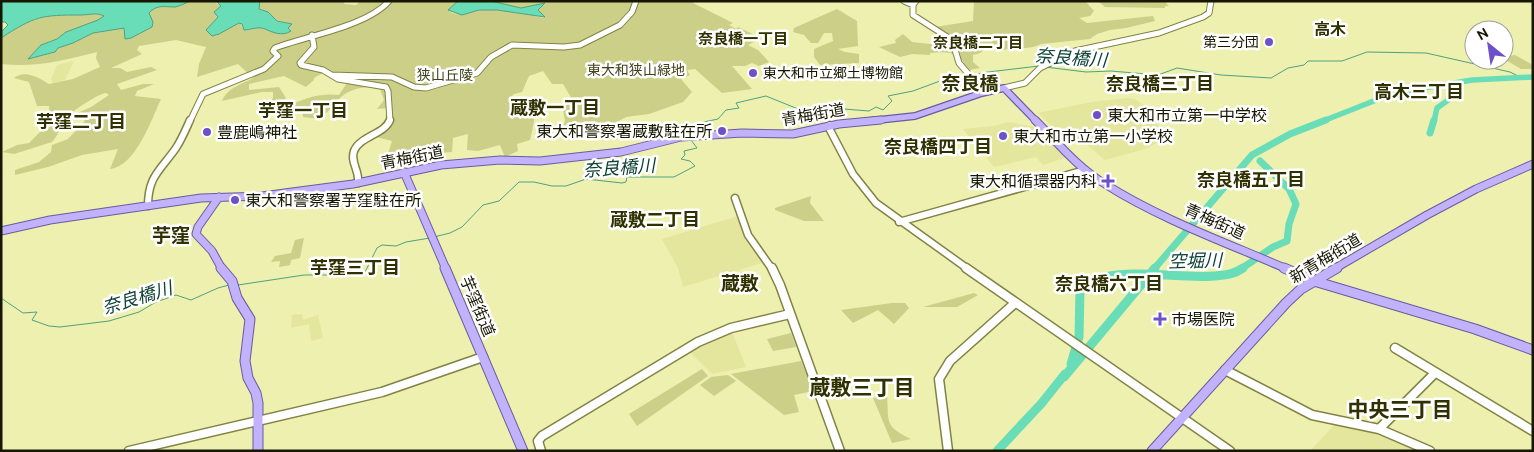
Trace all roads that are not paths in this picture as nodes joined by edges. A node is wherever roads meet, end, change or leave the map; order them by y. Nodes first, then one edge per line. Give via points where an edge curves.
1 (388, 1) edge
2 (636, 1) edge
3 (904, 1) edge
4 (1211, 1) edge
5 (914, 3) edge
6 (312, 35) junction
7 (332, 75) junction
8 (1004, 88) junction
9 (984, 92) junction
10 (830, 125) junction
11 (1533, 164) edge
12 (1085, 170) junction
13 (404, 172) junction
14 (358, 183) junction
15 (219, 197) junction
16 (735, 198) dead end
17 (148, 206) junction
18 (899, 222) junction
19 (1, 231) edge
20 (1314, 281) junction
21 (1015, 303) junction
22 (790, 314) junction
23 (1394, 348) dead end
24 (1533, 350) edge
25 (484, 358) junction
26 (1225, 370) junction
27 (1435, 373) junction
28 (1182, 417) junction
29 (258, 421) junction
30 (1379, 429) junction
31 (1533, 430) edge
32 (129, 451) edge
33 (258, 451) edge
34 (524, 451) edge
35 (541, 451) edge
36 (840, 451) edge
37 (948, 451) edge
38 (1152, 451) edge
39 (1230, 451) edge
40 (1430, 451) edge

1 - 6 street via 385,8 362,19
2 - 7 street via 632,12 620,25 580,45 512,45 491,57 476,73 426,88 414,87 392,77
3 - 5 street
4 - 8 street via 1208,14 1150,36 1081,49 1043,67 1026,83
5 - 9 street via 915,18 952,40 956,46 956,57
6 - 7 street via 314,47 300,64
6 - 17 street via 275,48 273,51 278,56 270,66 201,96 177,146 152,179
7 - 14 street via 383,85 388,92 390,122 368,136 353,154 359,171
8 - 9 main road, 青梅街道
8 - 12 main road, 青梅街道
9 - 10 main road, 青梅街道 via 915,116
10 - 13 main road, 青梅街道 via 784,135 739,133 673,138 621,152 540,161 446,164
10 - 18 street via 854,178 869,197
11 - 20 main road, 新青梅街道 via 1434,211
12 - 18 street
12 - 20 main road, 青梅街道 via 1113,190 1182,224
13 - 14 main road, 青梅街道
13 - 25 main road, 芋窪街道
14 - 15 main road, 青梅街道 via 262,196
15 - 17 main road, 青梅街道
15 - 29 main road via 196,234 212,251 234,285 237,298 250,320 245,361 257,398
16 - 22 street via 745,229 769,263
17 - 19 main road, 青梅街道 via 50,220
18 - 21 street
20 - 24 main road, 青梅街道
20 - 26 main road, 新青梅街道 via 1290,298
21 - 28 street
21 - 37 street via 942,371 940,384
22 - 35 street via 731,328 698,342 542,436 538,441
22 - 36 street
23 - 27 street
25 - 29 street via 382,392
25 - 34 main road, 芋窪街道
26 - 28 main road, 新青梅街道
26 - 30 street via 1312,415
27 - 30 street
27 - 31 street
28 - 38 main road, 新青梅街道
28 - 39 street
29 - 32 street
29 - 33 main road
30 - 40 street

